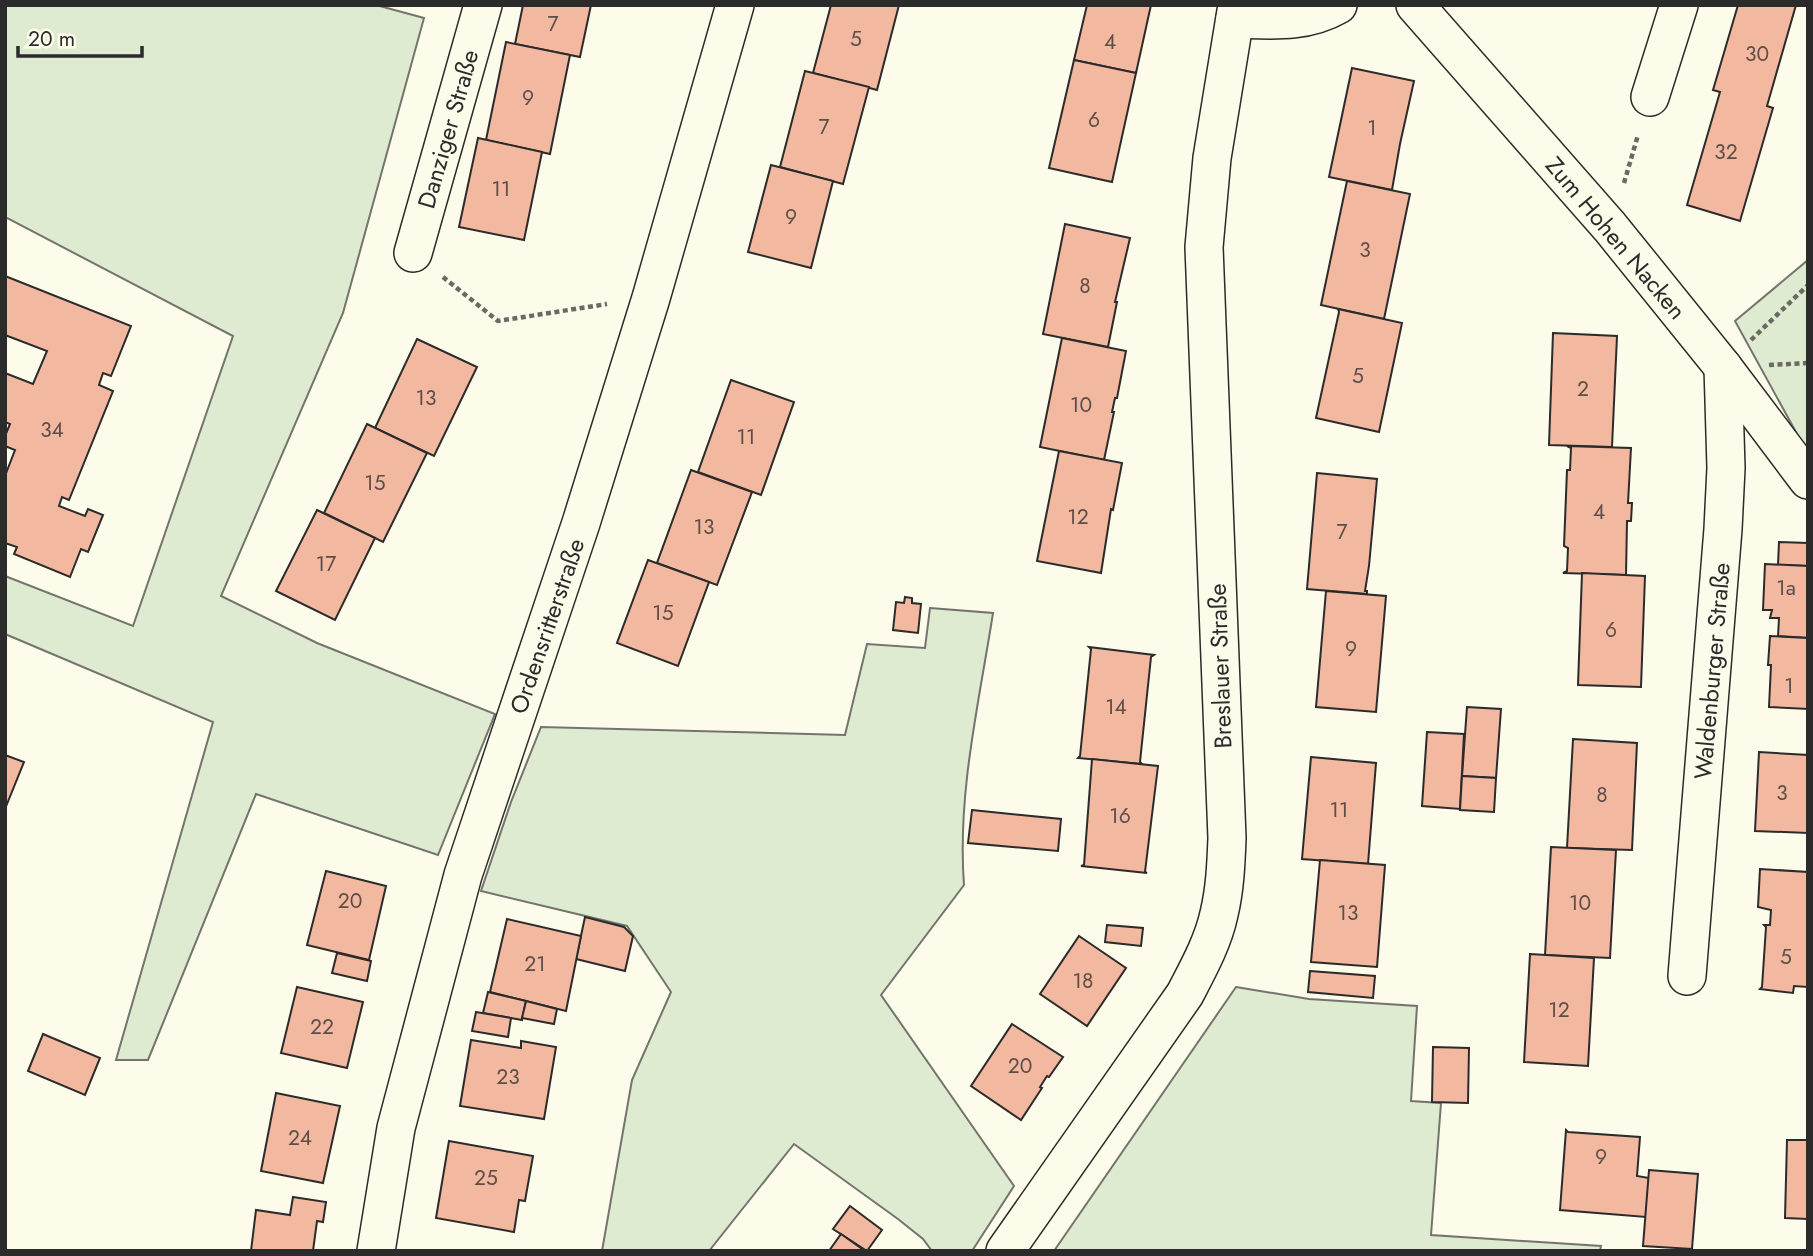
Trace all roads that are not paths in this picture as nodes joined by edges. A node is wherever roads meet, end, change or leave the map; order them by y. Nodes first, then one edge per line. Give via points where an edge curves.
1 (483, 5) edge
2 (735, 5) edge
3 (1338, 5) edge
4 (1415, 5) edge
5 (1679, 5) edge
6 (1236, 12) edge
7 (1650, 97) road end
8 (413, 253) road end
9 (1723, 367) junction
10 (1808, 480) edge
11 (1687, 975) dead end
12 (376, 1251) edge
13 (1005, 1251) edge

1 - 8 street, Danziger Straße
2 - 12 street, Ordensritterstraße via 581,523 463,875 396,1128
3 - 6 street, Breslauer Straße via 1301,19
4 - 9 street, Zum Hohen Nacken via 1610,228
5 - 7 street
6 - 13 street, Breslauer Straße via 1212,158 1204,247 1227,838 1219,916 1185,994
9 - 10 street, Zum Hohen Nacken
9 - 11 street, Waldenburger Straße via 1723,529

